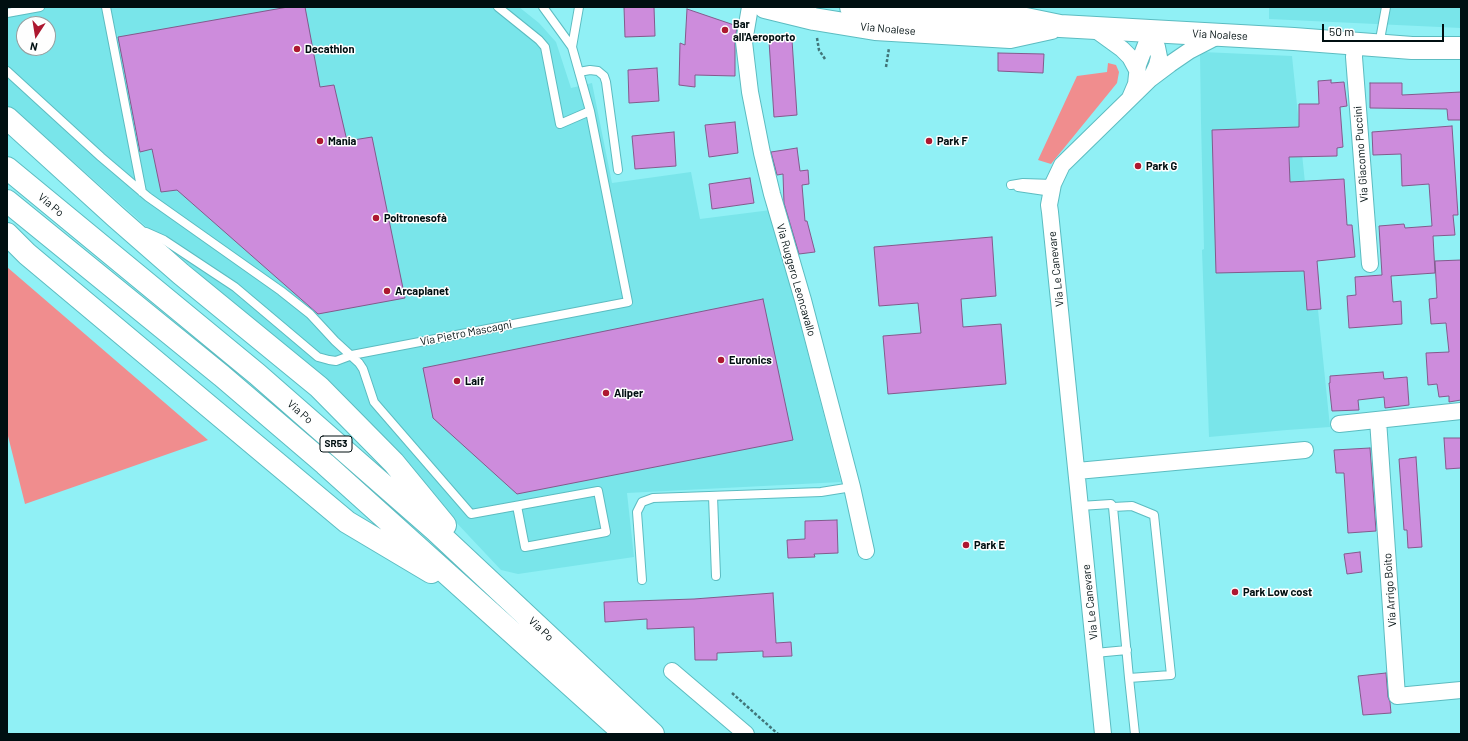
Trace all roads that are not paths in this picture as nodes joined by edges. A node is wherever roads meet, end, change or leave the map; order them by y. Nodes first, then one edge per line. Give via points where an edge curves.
1 (40, 7) edge
2 (106, 7) edge
3 (498, 7) edge
4 (543, 7) edge
5 (579, 7) edge
6 (750, 7) edge
7 (766, 7) edge
8 (851, 7) edge
9 (1386, 7) edge
10 (7, 13) edge
11 (1060, 26) junction
12 (1093, 28) junction
13 (1151, 31) junction
14 (1220, 35) junction
15 (1355, 44) junction
16 (1379, 46) junction
17 (572, 47) junction
18 (1461, 48) edge
19 (1137, 70) junction
20 (7, 71) edge
21 (579, 72) junction
22 (1150, 80) junction
23 (1130, 98) junction
24 (590, 112) junction
25 (7, 118) edge
26 (7, 168) edge
27 (618, 170) dead end
28 (142, 192) junction
29 (7, 201) edge
30 (116, 216) junction
31 (7, 234) edge
32 (1370, 264) dead end
33 (352, 355) junction
34 (1461, 411) edge
35 (1378, 420) junction
36 (1339, 424) dead end
37 (1305, 450) dead end
38 (1077, 471) junction
39 (852, 488) junction
40 (713, 496) junction
41 (517, 506) junction
42 (1080, 506) junction
43 (1113, 507) junction
44 (866, 551) dead end
45 (716, 576) dead end
46 (642, 580) dead end
47 (491, 582) junction
48 (477, 600) junction
49 (1127, 650) junction
50 (1095, 653) junction
51 (672, 671) dead end
52 (1129, 678) junction
53 (1461, 690) edge
54 (625, 734) edge
55 (653, 734) edge
56 (746, 734) edge
57 (1103, 734) edge
58 (1135, 734) edge

1 - 10 lane
2 - 28 lane
3 - 24 lane via 545,47 560,124
4 - 17 lane, Via Pietro Mascagni
5 - 17 lane, Via Pietro Mascagni
6 - 39 street, Via Ruggero Leoncavallo via 744,42 750,92 762,153
7 - 11 main road, Via Noalese via 855,27 929,32 1010,37
8 - 11 main road, Via Noalese via 899,12 1009,13
9 - 16 lane
11 - 12 main road, Via Noalese
12 - 13 main road, Via Noalese
12 - 19 street via 1122,49
13 - 14 main road, Via Noalese
13 - 19 street, Via Le Canevare
13 - 22 street, Via Le Canevare via 1159,57
14 - 15 main road, Via Noalese
14 - 22 street, Via Le Canevare via 1189,51
15 - 16 main road, Via Noalese
15 - 32 street, Via Giacomo Puccini
16 - 18 main road, Via Noalese
17 - 21 lane, Via Pietro Mascagni
19 - 23 street, Via Le Canevare via 1136,84
20 - 28 lane
21 - 24 lane, Via Pietro Mascagni
21 - 27 lane via 598,71 604,76
22 - 23 street, Via Le Canevare
23 - 38 street, Via Le Canevare via 1062,165 1052,188 1050,212
24 - 33 lane, Via Pietro Mascagni via 628,302
25 - 30 main road
26 - 47 main road, Via Po / SR53 via 257,374
28 - 33 lane via 281,291 310,314 334,341
29 - 48 main road, Via Po / SR53 via 222,376
30 - 33 lane, Via Pietro Mascagni via 164,240 235,287 318,357 336,361
30 - 47 main road via 181,274 319,387 394,463
31 - 48 main road via 27,254 347,522
33 - 41 lane via 363,369 374,402 471,514
34 - 35 street
35 - 36 street
35 - 53 street, Via Arrigo Boito via 1397,696
37 - 38 street
38 - 42 street, Via Le Canevare
39 - 40 lane via 821,492
39 - 44 street, Via Ruggero Leoncavallo
40 - 45 lane
40 - 46 lane via 653,498 642,502 638,512
41 - 41 lane via 598,491 606,532 525,547
42 - 43 lane via 1111,504
42 - 50 street, Via Le Canevare
43 - 49 lane
43 - 52 lane via 1132,506 1154,515 1171,675
47 - 55 main road, Via Po / SR53
48 - 54 main road, Via Po / SR53
49 - 50 lane
49 - 52 lane
50 - 57 street, Via Le Canevare
51 - 56 street
52 - 58 lane

